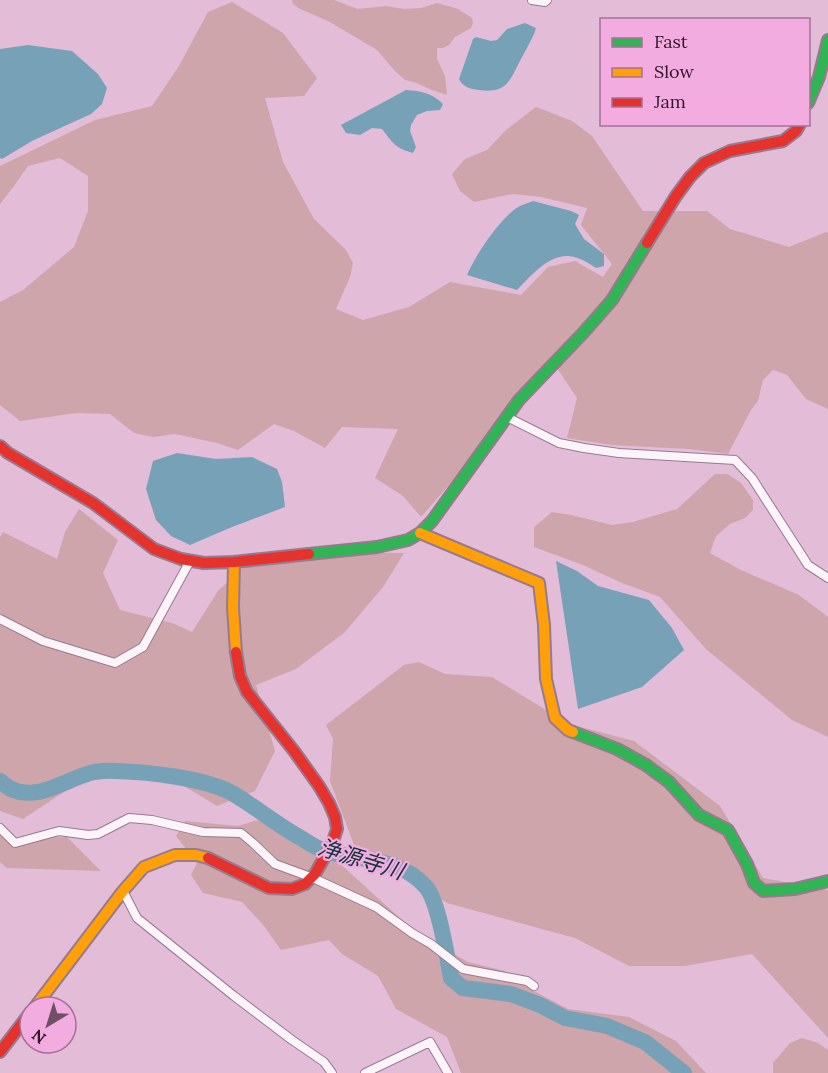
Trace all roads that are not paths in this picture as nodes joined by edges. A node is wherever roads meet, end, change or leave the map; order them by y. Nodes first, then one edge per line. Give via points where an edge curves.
1 (532, 0) edge
2 (547, 0) edge
3 (828, 40) edge
4 (810, 99) edge
5 (799, 126) edge
6 (507, 417) junction
7 (0, 446) edge
8 (420, 533) junction
9 (190, 561) junction
10 (234, 562) junction
11 (828, 578) edge
12 (0, 619) edge
13 (0, 828) edge
14 (315, 875) junction
15 (828, 881) edge
16 (123, 891) junction
17 (534, 986) dead end
18 (44, 995) edge
19 (18, 1029) edge
20 (0, 1052) edge
21 (332, 1073) edge
22 (365, 1073) edge
23 (448, 1073) edge

1 - 2 street
3 - 4 street
5 - 6 street via 783,141 730,151 704,163 676,196 612,300
6 - 8 street
6 - 11 street via 559,443 584,448 735,460 752,478 808,565
7 - 9 street via 93,503 154,549
8 - 10 street via 377,547
8 - 15 street via 539,583 550,702 555,717 568,730 646,765 669,782 699,815 728,830 754,883 763,891
9 - 10 street
9 - 12 street via 143,647 115,663 43,641
10 - 14 street via 232,625 245,690 326,796 336,820 337,830
13 - 14 street via 15,843 58,831 99,834 129,818 203,832 241,833 275,864
14 - 16 street via 306,884 278,890 208,858 175,855 144,867
14 - 17 street via 376,907 463,969 527,981
16 - 18 street
16 - 21 street via 137,918 324,1062
19 - 20 street
22 - 23 street via 430,1042

